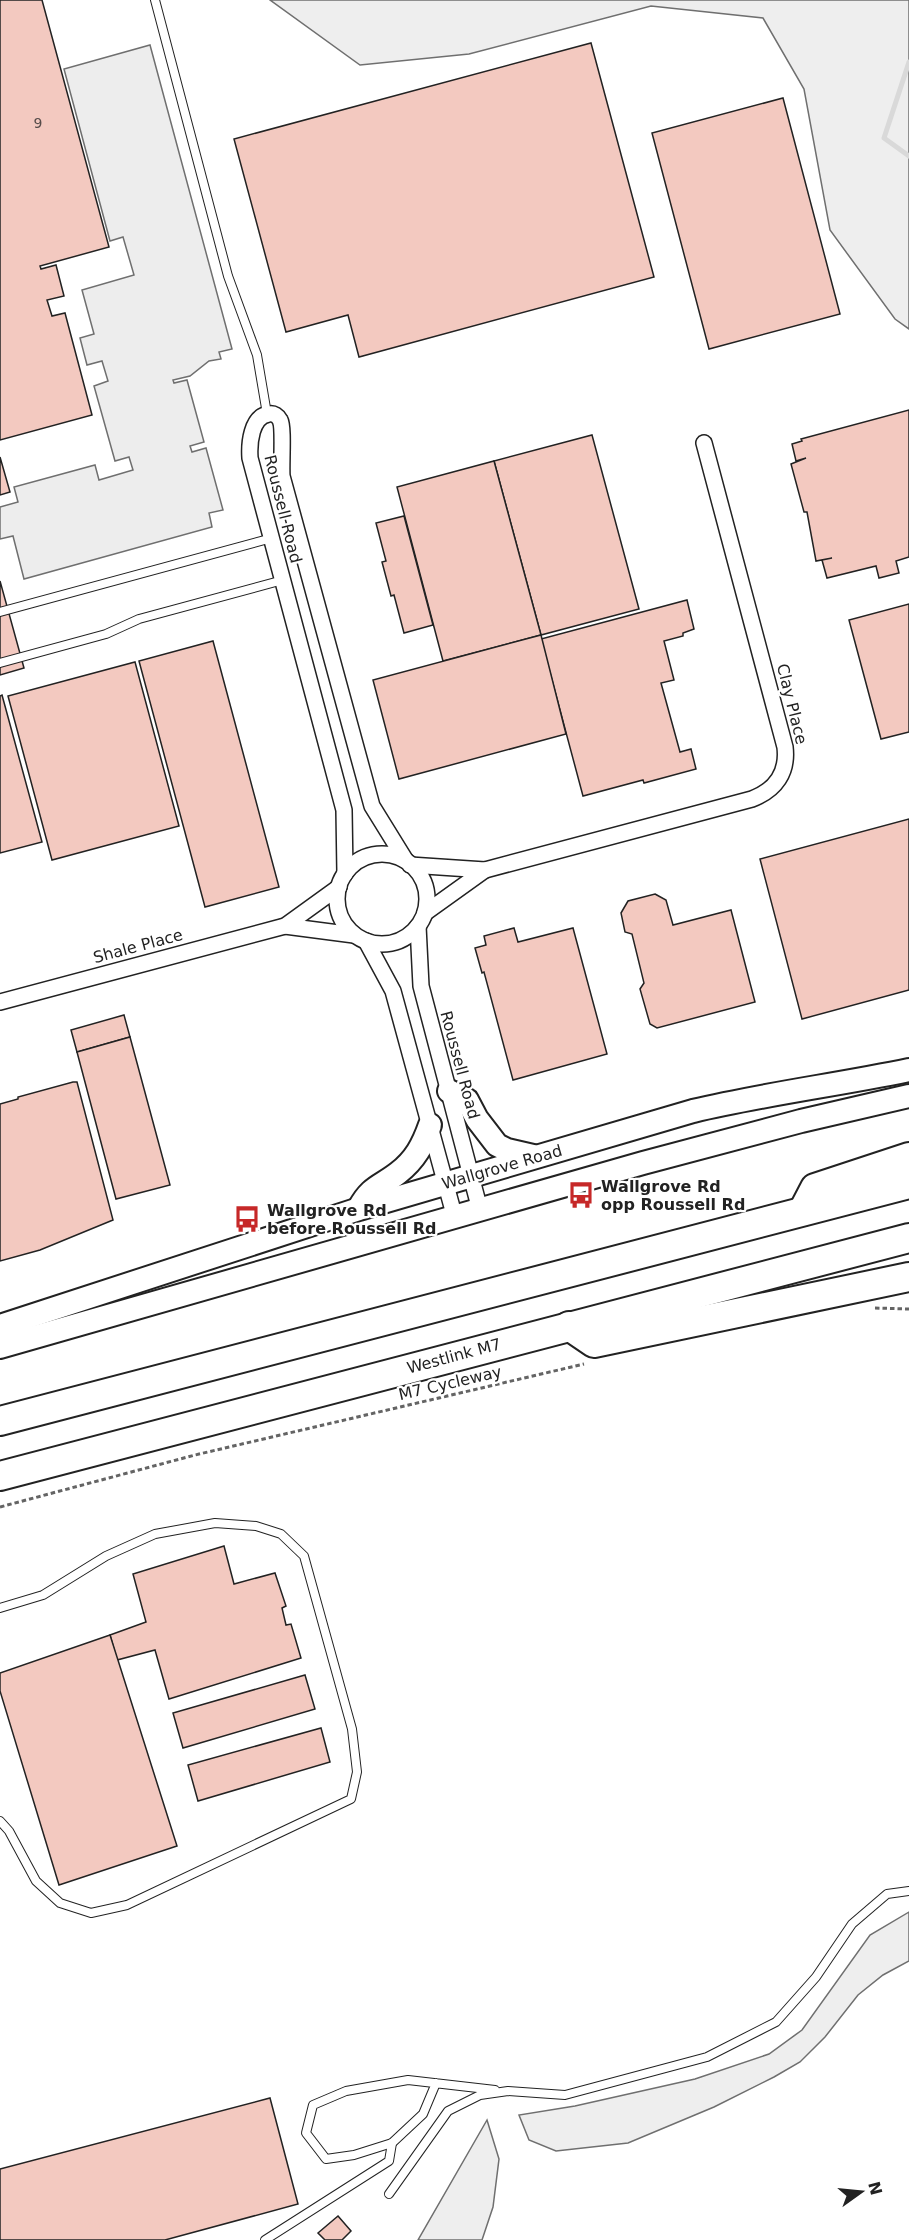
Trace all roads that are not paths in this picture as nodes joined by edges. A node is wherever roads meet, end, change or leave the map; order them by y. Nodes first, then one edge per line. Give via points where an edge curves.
1 (155, 0) edge
2 (267, 414) junction
3 (704, 443) dead end
4 (272, 538) junction
5 (283, 580) junction
6 (0, 612) edge
7 (0, 663) edge
8 (408, 863) junction
9 (485, 870) junction
10 (342, 880) junction
11 (421, 919) junction
12 (285, 926) junction
13 (360, 938) junction
14 (0, 1002) edge
15 (909, 1070) edge
16 (449, 1091) junction
17 (909, 1096) edge
18 (430, 1125) junction
19 (537, 1156) junction
20 (909, 1157) edge
21 (471, 1176) junction
22 (445, 1183) junction
23 (909, 1184) edge
24 (359, 1209) junction
25 (480, 1210) junction
26 (803, 1211) junction
27 (455, 1218) junction
28 (909, 1238) edge
29 (909, 1277) edge
30 (0, 1326) edge
31 (568, 1326) junction
32 (0, 1347) edge
33 (0, 1421) edge
34 (0, 1476) edge
35 (0, 1608) edge
36 (0, 1821) edge
37 (909, 1891) edge
38 (436, 2083) junction
39 (508, 2091) junction
40 (392, 2143) junction
41 (389, 2194) dead end
42 (265, 2240) edge

1 - 2 lane via 228,276 257,354
2 - 4 street, Roussell Road via 254,428 249,445
2 - 8 street, Roussell Road via 274,414 283,428 282,476 372,806
3 - 9 street, Clay Place via 785,747 785,765 779,779 752,799
4 - 5 street, Roussell Road
4 - 6 lane
5 - 7 lane via 139,619 106,634
5 - 10 street, Roussell Road via 344,810
8 - 9 street, Clay Place
8 - 10 street via 395,856 372,855 362,859
8 - 11 street via 425,886 427,900
9 - 11 street, Clay Place
10 - 12 street, Shale Place
10 - 13 street via 337,900 339,913 345,925
11 - 13 street via 400,941 377,944
11 - 16 street, Roussell Road via 421,986
12 - 13 street, Shale Place
12 - 14 street, Shale Place
13 - 18 street via 393,991
15 - 19 main road, Wallgrove Road via 721,1104
16 - 19 main road via 467,1100 497,1145
16 - 21 street, Roussell Road
17 - 25 main road via 686,1151
18 - 22 street
18 - 24 main road via 415,1156 400,1172 367,1192
19 - 21 main road, Wallgrove Road
20 - 26 highway via 815,1188
21 - 22 main road, Wallgrove Road
21 - 25 street, Roussell Road
22 - 24 main road, Wallgrove Road
22 - 27 street
23 - 26 highway
24 - 30 main road, Wallgrove Road
25 - 27 main road
26 - 33 highway
27 - 32 main road
28 - 31 highway, Westlink M7
29 - 31 highway via 594,1343
31 - 34 highway, Westlink M7
35 - 36 lane via 43,1594 106,1556 155,1534 215,1523 256,1526 281,1534 304,1556 352,1730 357,1772 351,1799 127,1905 91,1913 60,1903 36,1881
37 - 39 lane via 887,1893 852,1924 816,1977 776,2022 707,2056 565,2095
38 - 39 lane
38 - 40 lane via 423,2114
38 - 40 lane via 408,2079 345,2091 313,2105 306,2133 326,2159
39 - 41 lane via 480,2095 448,2111
40 - 42 lane via 389,2162

